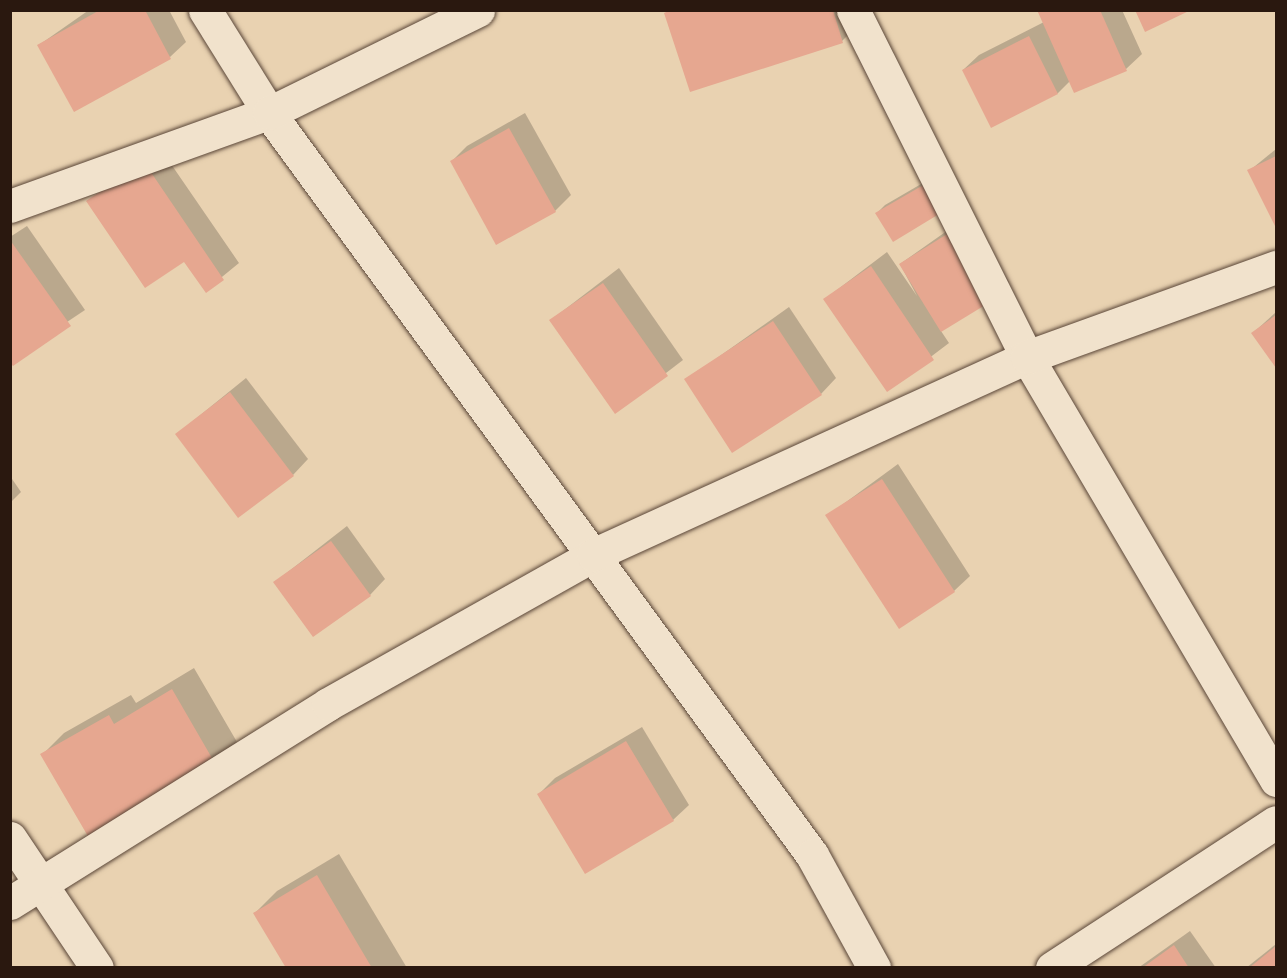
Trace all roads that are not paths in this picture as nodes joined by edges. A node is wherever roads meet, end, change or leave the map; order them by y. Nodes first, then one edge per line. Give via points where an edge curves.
1 (205, 10) edge
2 (478, 10) edge
3 (853, 10) edge
4 (269, 114) junction
5 (10, 206) edge
6 (1276, 267) edge
7 (1027, 357) junction
8 (593, 555) junction
9 (1276, 780) edge
10 (1276, 822) edge
11 (10, 838) edge
12 (43, 881) junction
13 (10, 903) edge
14 (97, 968) edge
15 (874, 968) edge
16 (1052, 968) edge

1 - 4 street
2 - 4 street
3 - 7 street
4 - 5 street
4 - 8 street
6 - 7 street
7 - 8 street
7 - 9 street
8 - 12 street via 328,704
8 - 15 street via 812,855
10 - 16 street
11 - 12 street
12 - 13 street
12 - 14 street

